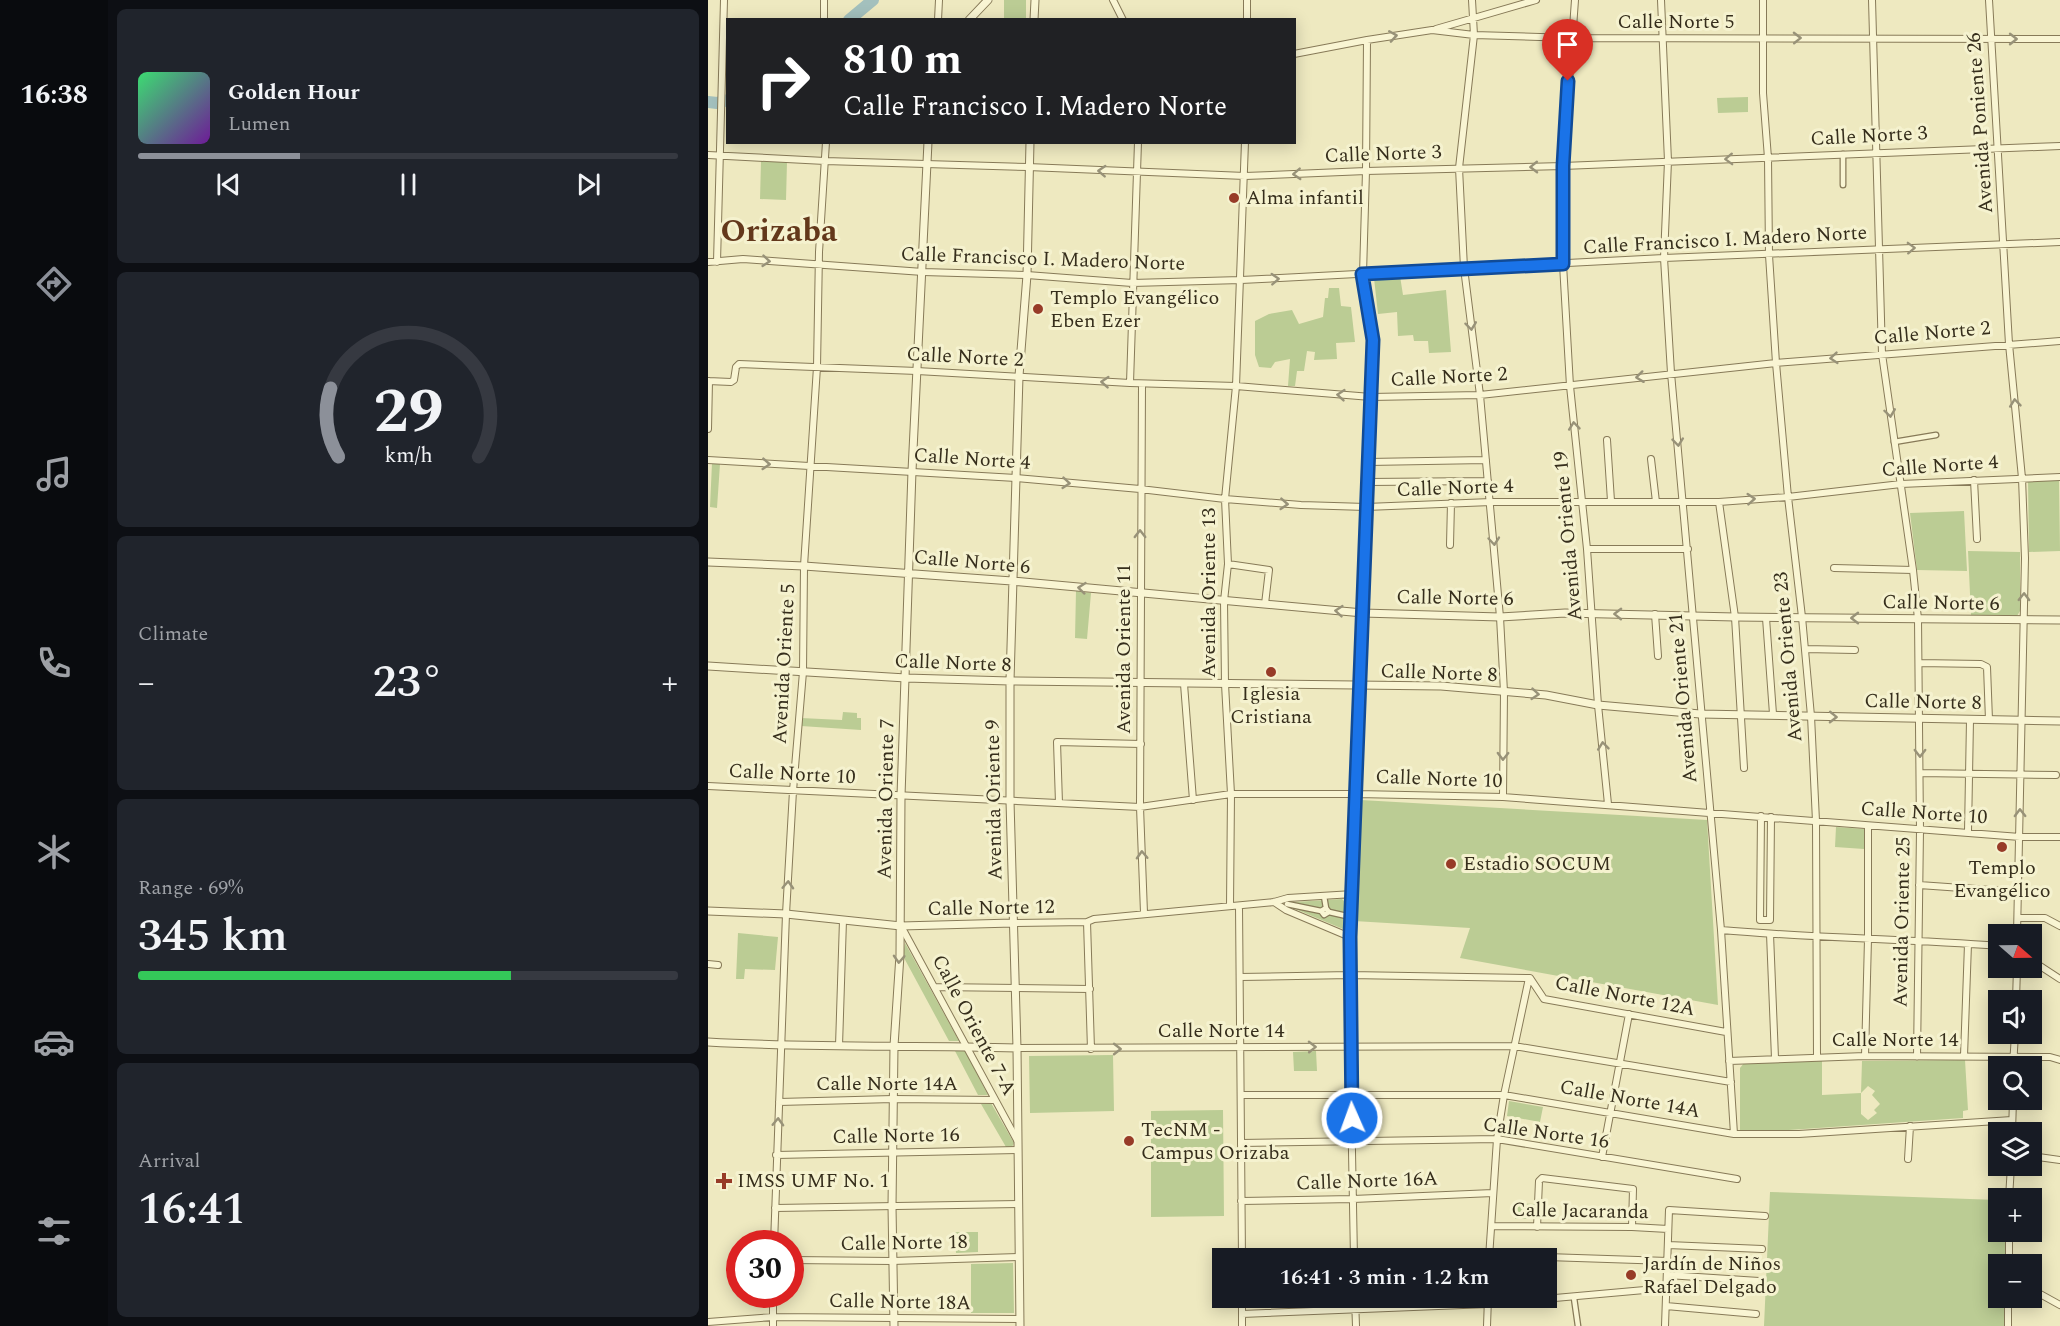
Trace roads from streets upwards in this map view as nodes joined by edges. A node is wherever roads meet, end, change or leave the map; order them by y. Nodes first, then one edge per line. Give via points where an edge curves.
1 (724, 0) edge
2 (824, 0) edge
3 (939, 0) edge
4 (988, 0) edge
5 (1035, 0) edge
6 (1113, 0) edge
7 (1247, 0) edge
8 (1472, 0) edge
9 (1536, 0) edge
10 (1575, 0) edge
11 (1661, 0) edge
12 (1763, 0) edge
13 (1872, 0) edge
14 (1989, 0) edge
15 (824, 16) edge
16 (1474, 17) junction
17 (938, 18) edge
18 (971, 18) edge
19 (1034, 18) edge
20 (1122, 18) edge
21 (1247, 18) edge
22 (1432, 30) junction
23 (1474, 35) junction
24 (1872, 37) junction
25 (1571, 38) junction
26 (1662, 38) junction
27 (1764, 39) junction
28 (1990, 39) junction
29 (2060, 39) edge
30 (1366, 40) junction
31 (1296, 54) edge
32 (826, 144) edge
33 (928, 144) edge
34 (1030, 144) edge
35 (1138, 144) edge
36 (1245, 144) edge
37 (2060, 146) edge
38 (1998, 147) junction
39 (1876, 153) junction
40 (1843, 154) junction
41 (708, 155) edge
42 (721, 156) junction
43 (1768, 158) junction
44 (825, 161) junction
45 (1668, 161) junction
46 (926, 164) junction
47 (1563, 166) junction
48 (1028, 167) junction
49 (1459, 168) junction
50 (1366, 171) junction
51 (1137, 172) junction
52 (1245, 176) junction
53 (1843, 185) dead end
54 (2060, 242) edge
55 (2004, 244) junction
56 (1880, 250) junction
57 (1769, 255) junction
58 (1664, 258) junction
59 (708, 261) edge
60 (717, 262) junction
61 (1563, 264) junction
62 (819, 265) junction
63 (1464, 268) junction
64 (923, 272) junction
65 (1362, 274) junction
66 (1028, 275) junction
67 (1241, 280) junction
68 (1132, 283) junction
69 (2060, 341) edge
70 (2009, 344) junction
71 (1882, 354) junction
72 (1776, 363) junction
73 (817, 367) junction
74 (917, 371) junction
75 (1671, 373) junction
76 (1019, 376) junction
77 (709, 381) edge
78 (1130, 383) junction
79 (1142, 384) junction
80 (1236, 386) junction
81 (1570, 386) junction
82 (1480, 394) junction
83 (1371, 398) junction
84 (708, 429) edge
85 (1936, 435) dead end
86 (1607, 440) dead end
87 (1894, 442) junction
88 (1651, 459) dead end
89 (708, 460) edge
90 (1486, 460) junction
91 (1368, 462) junction
92 (811, 467) junction
93 (912, 471) junction
94 (2060, 477) edge
95 (1016, 478) junction
96 (2022, 478) junction
97 (1974, 480) junction
98 (1488, 481) junction
99 (1367, 482) junction
100 (1901, 484) junction
101 (1140, 489) junction
102 (1788, 497) junction
103 (1225, 499) junction
104 (1611, 501) junction
105 (1491, 502) junction
106 (1582, 502) junction
107 (1656, 502) junction
108 (1684, 502) junction
109 (1719, 502) junction
110 (1451, 503) junction
111 (1366, 507) junction
112 (1977, 539) dead end
113 (1450, 545) dead end
114 (1587, 549) junction
115 (1688, 549) junction
116 (708, 562) edge
117 (1228, 564) junction
118 (804, 566) junction
119 (1834, 568) dead end
120 (1913, 570) junction
121 (910, 573) junction
122 (1012, 581) junction
123 (1140, 594) junction
124 (1224, 601) junction
125 (1265, 604) junction
126 (1364, 613) junction
127 (1592, 614) junction
128 (1655, 614) junction
129 (1693, 615) junction
130 (1500, 617) junction
131 (1735, 617) junction
132 (1802, 617) junction
133 (1767, 618) junction
134 (1918, 619) junction
135 (2060, 620) edge
136 (2024, 621) junction
137 (1805, 649) junction
138 (1855, 650) dead end
139 (1658, 656) dead end
140 (1919, 663) junction
141 (708, 666) edge
142 (802, 672) junction
143 (906, 678) junction
144 (1010, 681) junction
145 (1140, 684) junction
146 (1185, 684) junction
147 (1225, 684) junction
148 (1360, 687) junction
149 (1504, 692) junction
150 (1598, 705) junction
151 (1701, 714) junction
152 (1741, 714) junction
153 (1773, 714) junction
154 (1811, 716) junction
155 (1920, 718) junction
156 (1970, 720) junction
157 (1989, 720) junction
158 (2021, 721) junction
159 (2060, 721) edge
160 (1141, 744) junction
161 (1744, 768) dead end
162 (1920, 773) junction
163 (1970, 773) junction
164 (2019, 775) junction
165 (2056, 775) dead end
166 (708, 786) edge
167 (793, 791) junction
168 (1231, 794) junction
169 (1357, 794) junction
170 (901, 796) junction
171 (1503, 797) junction
172 (1193, 800) junction
173 (1010, 801) junction
174 (1059, 803) junction
175 (1608, 804) junction
176 (1140, 807) junction
177 (1709, 812) junction
178 (1761, 816) junction
179 (1771, 817) junction
180 (1816, 821) junction
181 (1868, 826) junction
182 (1920, 830) junction
183 (1968, 832) junction
184 (2020, 837) junction
185 (2060, 837) edge
186 (1760, 875) junction
187 (1771, 875) junction
188 (1919, 885) junction
189 (2019, 892) junction
190 (1353, 894) junction
191 (1324, 896) junction
192 (1274, 902) junction
193 (1287, 904) junction
194 (1230, 906) junction
195 (1239, 906) junction
196 (708, 910) edge
197 (1325, 911) junction
198 (1144, 913) junction
199 (786, 914) junction
200 (1351, 917) junction
201 (2018, 918) junction
202 (843, 920) junction
203 (1087, 922) junction
204 (1012, 923) junction
205 (2018, 924) edge
206 (1320, 925) junction
207 (901, 926) junction
208 (2060, 926) edge
209 (1721, 930) junction
210 (1770, 934) junction
211 (1350, 937) junction
212 (1818, 937) junction
213 (1868, 939) junction
214 (1917, 940) junction
215 (1968, 944) junction
216 (1988, 945) edge
217 (708, 964) edge
218 (718, 965) dead end
219 (2042, 968) edge
220 (1350, 975) junction
221 (1240, 976) junction
222 (1530, 978) junction
223 (2060, 980) edge
224 (1014, 986) junction
225 (935, 987) junction
226 (1090, 989) junction
227 (1629, 1014) junction
228 (1726, 1032) junction
229 (708, 1042) edge
230 (839, 1046) junction
231 (894, 1046) junction
232 (966, 1046) junction
233 (1350, 1046) junction
234 (1514, 1046) junction
235 (781, 1047) junction
236 (1017, 1048) junction
237 (1091, 1048) junction
238 (1241, 1049) junction
239 (1864, 1056) junction
240 (1964, 1056) junction
241 (1988, 1056) edge
242 (1817, 1057) junction
243 (1917, 1057) junction
244 (2042, 1057) edge
245 (1775, 1058) junction
246 (2060, 1060) edge
247 (1729, 1061) junction
248 (1618, 1063) junction
249 (1731, 1082) junction
250 (1351, 1094) junction
251 (1241, 1095) junction
252 (1504, 1095) junction
253 (893, 1099) junction
254 (995, 1100) junction
255 (779, 1102) junction
256 (2012, 1110) edge
257 (1610, 1112) junction
258 (2012, 1120) joint
259 (1910, 1126) junction
260 (1734, 1134) junction
261 (1497, 1139) junction
262 (1017, 1140) junction
263 (1352, 1142) junction
264 (1241, 1143) junction
265 (1017, 1150) junction
266 (893, 1152) junction
267 (776, 1155) junction
268 (1602, 1157) junction
269 (2042, 1157) edge
270 (1908, 1159) dead end
271 (2060, 1160) edge
272 (1737, 1179) dead end
273 (1493, 1193) junction
274 (1353, 1199) junction
275 (1241, 1201) junction
276 (1018, 1204) junction
277 (892, 1206) junction
278 (775, 1208) junction
279 (1765, 1216) dead end
280 (1491, 1226) junction
281 (1536, 1227) junction
282 (1632, 1227) junction
283 (1668, 1229) junction
284 (774, 1230) edge
285 (1668, 1245) junction
286 (1242, 1248) edge
287 (1354, 1248) edge
288 (1490, 1248) edge
289 (1762, 1249) dead end
290 (1019, 1257) junction
291 (1557, 1258) edge
292 (804, 1260) edge
293 (1668, 1260) junction
294 (892, 1261) junction
295 (1667, 1275) junction
296 (1760, 1281) dead end
297 (1667, 1288) junction
298 (2042, 1293) edge
299 (1574, 1298) junction
300 (1557, 1299) edge
301 (2060, 1305) edge
302 (1666, 1306) junction
303 (773, 1308) edge
304 (1242, 1308) edge
305 (1372, 1308) edge
306 (1488, 1308) edge
307 (2008, 1308) edge
308 (1355, 1309) junction
309 (1242, 1314) junction
310 (1756, 1314) dead end
311 (773, 1317) junction
312 (708, 1322) edge
313 (894, 1323) edge
314 (1020, 1323) edge
315 (773, 1326) edge
316 (1242, 1326) edge
317 (1356, 1326) edge
318 (1487, 1326) edge
319 (1578, 1326) edge
320 (1665, 1326) edge
321 (2008, 1326) edge

1 - 42 street
2 - 15 street
3 - 17 street
4 - 18 street
5 - 19 street
6 - 20 street
7 - 21 street
8 - 16 street
9 - 16 street
10 - 25 street, Avenida Oriente 19
11 - 26 street, Avenida Oriente 21
12 - 27 street, Avenida Oriente 23
13 - 24 street, Avenida Oriente 25
14 - 28 street, Avenida Poniente 26
16 - 22 street
16 - 23 street
22 - 23 street, Calle Norte 5
30 -> 22 street, Calle Norte 5
23 - 25 street, Calle Norte 5
23 - 49 street
27 -> 24 street, Calle Norte 5
24 - 28 street, Calle Norte 5
24 - 39 street, Avenida Oriente 25
25 - 26 street, Calle Norte 5
25 - 47 street, Avenida Oriente 19
26 - 27 street, Calle Norte 5
26 - 45 street, Avenida Oriente 21
27 - 43 street, Avenida Oriente 23
28 -> 29 street, Calle Norte 5
28 - 38 street, Avenida Poniente 26
30 - 31 street, Calle Norte 5
30 - 50 street
32 - 44 street, Avenida Oriente 5
33 - 46 street, Avenida Oriente 7
34 - 48 street, Avenida Oriente 9
35 - 51 street
36 - 52 street, Avenida Oriente 13
37 - 38 street, Calle Norte 3
38 - 39 street, Calle Norte 3
38 - 55 street, Avenida Poniente 26
39 - 40 street, Calle Norte 3
39 - 56 street, Avenida Oriente 25
40 - 43 street, Calle Norte 3
40 - 53 street
41 - 42 street, Calle Norte 3
42 - 44 street, Calle Norte 3
42 - 60 street
43 -> 45 street, Calle Norte 3
43 - 57 street, Avenida Oriente 23
44 - 46 street, Calle Norte 3
44 - 62 street, Avenida Oriente 5
45 - 47 street, Calle Norte 3
45 - 58 street, Avenida Oriente 21
46 - 48 street, Calle Norte 3
46 - 64 street, Avenida Oriente 7
47 -> 49 street, Calle Norte 3
47 - 61 street, Avenida Oriente 19
51 -> 48 street, Calle Norte 3
48 - 66 street, Avenida Oriente 9
49 - 50 street, Calle Norte 3
49 - 63 street
50 -> 52 street, Calle Norte 3
50 - 65 street
51 - 52 street, Calle Norte 3
51 - 68 street
52 - 67 street, Avenida Oriente 13
54 - 55 street, Calle Francisco I. Madero Norte
56 -> 55 street, Calle Francisco I. Madero Norte
55 - 70 street, Avenida Poniente 26
56 - 57 street, Calle Francisco I. Madero Norte
56 - 71 street, Avenida Oriente 25
57 - 58 street, Calle Francisco I. Madero Norte
57 - 72 street, Avenida Oriente 23
58 - 61 street, Calle Francisco I. Madero Norte
58 - 75 street, Avenida Oriente 21
59 - 60 street, Calle Francisco I. Madero Norte
60 -> 62 street, Calle Francisco I. Madero Norte via 743,259
61 - 63 street, Calle Francisco I. Madero Norte
61 - 81 street, Avenida Oriente 19
62 - 64 street, Calle Francisco I. Madero Norte
62 - 73 street, Avenida Oriente 5
63 - 65 street, Calle Francisco I. Madero Norte
63 -> 82 street
64 - 66 street, Calle Francisco I. Madero Norte
64 - 74 street, Avenida Oriente 7
67 -> 65 street, Calle Francisco I. Madero Norte
65 - 83 street via 1373,340
66 - 68 street, Calle Francisco I. Madero Norte
66 - 76 street, Avenida Oriente 9
67 - 68 street, Calle Francisco I. Madero Norte
67 - 80 street, Avenida Oriente 13
68 - 78 street
69 - 70 street, Calle Norte 2
70 - 71 street, Calle Norte 2
96 -> 70 street, Avenida Poniente 26
71 -> 72 street, Calle Norte 2
71 -> 87 street, Avenida Oriente 25
72 - 75 street, Calle Norte 2
72 - 102 street, Avenida Oriente 23
73 - 74 street, Calle Norte 2
73 - 77 street, Calle Norte 2 via 739,364 731,382
73 - 92 street, Avenida Oriente 5
74 - 76 street, Calle Norte 2
74 - 93 street, Avenida Oriente 7
75 -> 81 street, Calle Norte 2
75 -> 108 street, Avenida Oriente 21
78 -> 76 street, Calle Norte 2
76 - 95 street, Avenida Oriente 9
77 - 84 street
78 - 79 street, Calle Norte 2
79 - 80 street, Calle Norte 2
79 - 101 street, Avenida Oriente 11
83 -> 80 street, Calle Norte 2
80 - 103 street, Avenida Oriente 13
81 - 82 street, Calle Norte 2
106 -> 81 street, Avenida Oriente 19
82 - 83 street, Calle Norte 2
82 - 90 street
83 - 91 street
85 - 87 street
86 - 104 street
87 - 100 street, Avenida Oriente 25
88 - 107 street
89 -> 92 street, Calle Norte 4
90 - 91 street
90 - 98 street
91 - 99 street
92 - 93 street, Calle Norte 4
92 - 118 street, Avenida Oriente 5
93 - 95 street, Calle Norte 4
93 - 121 street, Avenida Oriente 7
94 - 96 street, Calle Norte 4
95 -> 101 street, Calle Norte 4
95 - 122 street, Avenida Oriente 9
96 - 97 street, Calle Norte 4
136 -> 96 street, Avenida Poniente 26
97 - 100 street, Calle Norte 4
97 - 112 street
98 - 99 street
98 - 105 street
99 - 111 street
100 - 102 street, Calle Norte 4
100 - 120 street, Avenida Oriente 25
101 - 103 street, Calle Norte 4
123 -> 101 street, Avenida Oriente 11
109 -> 102 street, Calle Norte 4
102 - 132 street, Avenida Oriente 23
103 -> 111 street, Calle Norte 4
103 - 117 street, Avenida Oriente 13
104 - 106 street, Calle Norte 4
104 - 107 street, Calle Norte 4
105 - 106 street, Calle Norte 4
105 - 110 street, Calle Norte 4
105 -> 130 street
106 - 114 street, Avenida Oriente 19
107 - 108 street, Calle Norte 4
108 - 109 street, Calle Norte 4
108 - 115 street, Avenida Oriente 21
109 - 131 street
110 - 111 street, Calle Norte 4
110 - 113 street
111 - 126 street
114 - 115 street
114 - 127 street, Avenida Oriente 19
115 - 129 street, Avenida Oriente 21
116 - 118 street, Calle Norte 6
117 - 124 street, Avenida Oriente 13
117 - 125 street via 1269,570
118 - 121 street, Calle Norte 6
118 - 142 street, Avenida Oriente 5
119 - 120 street
120 - 134 street, Avenida Oriente 25
121 - 122 street, Calle Norte 6
121 - 143 street, Avenida Oriente 7
123 -> 122 street, Calle Norte 6
122 - 144 street, Avenida Oriente 9
123 - 124 street, Calle Norte 6
123 - 145 street, Avenida Oriente 11
124 - 125 street, Calle Norte 6
124 - 147 street, Avenida Oriente 13
126 -> 125 street, Calle Norte 6
126 - 130 street, Calle Norte 6
126 - 148 street
128 -> 127 street, Calle Norte 6
127 - 130 street, Calle Norte 6
127 - 150 street, Avenida Oriente 19
128 - 129 street, Calle Norte 6
128 - 139 street
129 - 131 street, Calle Norte 6
129 - 151 street, Avenida Oriente 21
130 - 149 street
131 - 133 street, Calle Norte 6
131 - 152 street
132 - 133 street, Calle Norte 6
134 -> 132 street, Calle Norte 6
132 - 137 street, Avenida Oriente 23
133 - 153 street
134 - 136 street, Calle Norte 6
134 - 140 street, Avenida Oriente 25
135 - 136 street, Calle Norte 6
136 - 158 street, Avenida Poniente 26
137 - 138 street
137 - 154 street, Avenida Oriente 23
140 - 155 street, Avenida Oriente 25
140 - 157 street via 1987,667
141 - 142 street, Calle Norte 8
142 - 143 street, Calle Norte 8
142 - 167 street, Avenida Oriente 5
143 - 144 street, Calle Norte 8
143 - 170 street, Avenida Oriente 7
144 - 145 street, Calle Norte 8
144 - 173 street, Avenida Oriente 9
145 - 146 street, Calle Norte 8
145 - 160 street, Avenida Oriente 11
146 - 147 street, Calle Norte 8
146 - 172 street
147 - 148 street, Calle Norte 8
147 - 168 street, Avenida Oriente 13
148 - 149 street, Calle Norte 8 via 1441,686
148 - 169 street
149 -> 150 street, Calle Norte 8
149 -> 171 street
150 - 151 street, Calle Norte 8
175 -> 150 street, Avenida Oriente 19
151 - 152 street, Calle Norte 8
151 - 177 street, Avenida Oriente 21
152 - 153 street, Calle Norte 8
152 - 161 street
153 - 154 street, Calle Norte 8
154 -> 155 street, Calle Norte 8
154 - 180 street, Avenida Oriente 23
155 - 156 street, Calle Norte 8
155 -> 162 street, Avenida Oriente 25
156 - 157 street, Calle Norte 8
156 - 163 street
157 - 158 street, Calle Norte 8
158 - 159 street, Calle Norte 8
158 - 164 street, Avenida Poniente 26
160 - 174 street via 1057,742
160 - 176 street, Avenida Oriente 11
162 - 163 street
162 - 182 street, Avenida Oriente 25
163 - 164 street
163 - 183 street
164 - 165 street
184 -> 164 street, Avenida Poniente 26
166 - 167 street, Calle Norte 10
167 - 170 street, Calle Norte 10
199 -> 167 street, Avenida Oriente 5
168 - 169 street, Calle Norte 10
168 - 172 street, Calle Norte 10
168 - 194 street, Avenida Oriente 13
169 - 171 street, Calle Norte 10
169 - 190 street
170 - 173 street, Calle Norte 10
170 - 207 street, Avenida Oriente 7
171 - 175 street, Calle Norte 10
172 - 176 street, Calle Norte 10
173 - 174 street, Calle Norte 10
173 - 204 street, Avenida Oriente 9
174 - 176 street, Calle Norte 10
175 - 177 street, Calle Norte 10
198 -> 176 street, Avenida Oriente 11
177 - 178 street, Calle Norte 10
177 - 209 street, Avenida Oriente 21
178 - 179 street, Calle Norte 10
178 - 186 street
179 - 180 street, Calle Norte 10
179 - 187 street
180 - 181 street, Calle Norte 10
180 - 212 street, Avenida Oriente 23
181 - 182 street, Calle Norte 10
181 - 213 street
182 - 183 street, Calle Norte 10
182 - 188 street, Avenida Oriente 25
183 - 184 street, Calle Norte 10
184 - 185 street, Calle Norte 10
184 - 189 street, Avenida Poniente 26
186 - 187 street
186 - 187 street via 1760,920 1770,920
188 - 189 street
188 - 214 street, Avenida Oriente 25
189 - 201 street, Avenida Poniente 26
190 - 191 street, Calle Norte 12
190 - 200 street
191 - 193 street, Calle Norte 12
191 - 197 street
192 - 193 street
192 - 193 street, Calle Norte 12
192 - 195 street, Calle Norte 12
193 - 197 street
193 - 206 street
194 - 195 street, Calle Norte 12
194 - 198 street, Calle Norte 12
195 - 221 street
196 - 199 street, Calle Norte 12
197 - 200 street
197 - 206 street
198 - 203 street, Calle Norte 12
199 - 202 street, Calle Norte 12
199 - 235 street, Avenida Oriente 5
200 - 211 street
201 - 205 street, Avenida Poniente 26
201 - 208 street via 2045,918
202 - 207 street, Calle Norte 12
202 - 230 street
203 - 204 street, Calle Norte 12
203 - 226 street
204 - 207 street, Calle Norte 12
204 - 224 street, Avenida Oriente 9
206 - 211 street
207 - 225 street, Calle Oriente 7-A
207 -> 231 street, Avenida Oriente 7
209 - 210 street
209 - 228 street, Avenida Oriente 21
210 - 212 street
210 - 245 street
211 - 220 street
212 - 213 street
212 - 242 street, Avenida Oriente 23
213 - 214 street
213 - 239 street
214 - 215 street
214 - 243 street, Avenida Oriente 25
215 - 216 street
215 - 240 street
217 - 218 street
219 - 223 street
220 - 221 street, Calle Norte 12A
220 - 222 street, Calle Norte 12A
220 - 233 street
221 - 238 street
222 - 227 street, Calle Norte 12A via 1544,999
222 - 234 street
224 - 225 street
224 - 226 street
224 - 236 street, Avenida Oriente 9
225 - 232 street, Calle Oriente 7-A
226 - 237 street
227 - 228 street, Calle Norte 12A
227 - 248 street
228 - 247 street, Avenida Oriente 21
229 - 235 street, Calle Norte 14
230 - 231 street, Calle Norte 14
230 - 235 street, Calle Norte 14
231 - 232 street, Calle Norte 14
231 - 253 street, Avenida Oriente 7
232 - 236 street, Calle Norte 14
232 - 254 street, Calle Oriente 7-A
233 - 234 street, Calle Norte 14
238 -> 233 street, Calle Norte 14
233 - 250 street
234 - 248 street, Calle Norte 14
234 - 252 street
235 - 255 street, Avenida Oriente 5
236 - 237 street, Calle Norte 14
236 - 262 street, Avenida Oriente 9
237 -> 238 street, Calle Norte 14
238 - 251 street
239 - 242 street, Calle Norte 14
239 - 243 street, Calle Norte 14
240 - 241 street, Calle Norte 14
240 - 243 street, Calle Norte 14
242 - 245 street, Calle Norte 14
244 - 246 street, Calle Norte 14
245 - 247 street, Calle Norte 14
247 - 249 street, Avenida Oriente 21
248 - 249 street, Calle Norte 14
248 - 257 street
249 - 260 street, Avenida Oriente 21
250 - 251 street, Calle Norte 14A
250 - 252 street, Calle Norte 14A
250 - 263 street
251 - 264 street
252 - 257 street, Calle Norte 14A
252 - 261 street
253 - 254 street, Calle Norte 14A
253 - 255 street, Calle Norte 14A
253 - 266 street, Avenida Oriente 7
254 - 262 street, Calle Oriente 7-A
267 -> 255 street, Avenida Oriente 5
256 - 258 street
257 - 260 street, Calle Norte 14A
257 - 268 street
258 - 259 street, Calle Norte 14A
259 - 260 street, Calle Norte 14A via 1784,1135
259 - 270 street
261 - 263 street, Calle Norte 16
261 - 268 street, Calle Norte 16
261 - 273 street
262 - 265 street, Avenida Oriente 9
263 - 264 street, Calle Norte 16
263 - 274 street
264 - 275 street
265 - 266 street, Calle Norte 16
265 - 276 street, Avenida Oriente 9
266 - 267 street, Calle Norte 16
266 - 277 street, Avenida Oriente 7
267 - 278 street, Avenida Oriente 5
268 - 272 street, Calle Norte 16
269 - 271 street
273 - 274 street, Calle Norte 16A
273 - 280 street
274 - 275 street, Calle Norte 16A
274 - 287 street
275 - 286 street
276 - 277 street
276 - 290 street, Avenida Oriente 9
277 - 278 street
277 - 294 street, Avenida Oriente 7
278 - 284 street, Avenida Oriente 5
279 - 283 street via 1669,1210
280 - 281 street, Calle Jacaranda
280 - 288 street
281 - 282 street, Calle Jacaranda
281 - 282 street via 1540,1179 1633,1189
282 - 283 street, Calle Jacaranda
283 - 285 street
285 - 289 street
285 - 293 street
290 - 294 street, Calle Norte 18
290 - 314 street, Avenida Oriente 9
291 - 293 street
292 - 294 street, Calle Norte 18
293 - 295 street
294 - 313 street, Avenida Oriente 7
295 - 296 street
295 - 297 street
297 - 299 street
297 - 302 street
298 - 301 street
299 - 300 street
299 - 319 street
302 - 310 street
302 - 320 street
303 - 311 street
304 - 309 street
305 - 308 street
306 - 318 street
307 - 321 street
308 - 309 street
308 - 317 street
309 - 316 street
311 - 312 street, Calle Norte 18A
311 - 313 street, Calle Norte 18A
311 - 315 street
313 - 314 street, Calle Norte 18A

